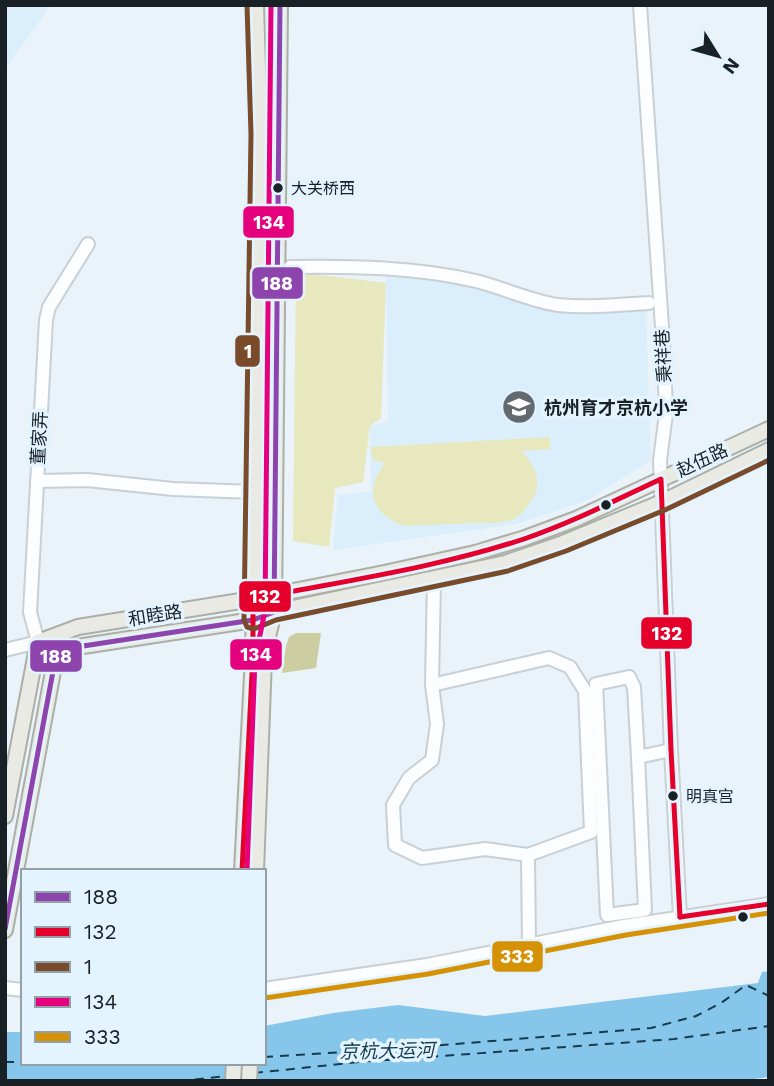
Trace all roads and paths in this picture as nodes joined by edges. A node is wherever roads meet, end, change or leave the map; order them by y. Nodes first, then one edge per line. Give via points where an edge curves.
1 (256, 5) edge
2 (280, 5) edge
3 (640, 5) edge
4 (89, 244) dead end
5 (290, 267) dead end
6 (649, 303) dead end
7 (769, 429) edge
8 (769, 450) edge
9 (661, 479) junction
10 (37, 481) junction
11 (254, 492) junction
12 (662, 502) junction
13 (434, 578) junction
14 (274, 595) junction
15 (253, 599) junction
16 (274, 612) junction
17 (253, 620) junction
18 (38, 642) junction
19 (5, 650) edge
20 (57, 650) junction
21 (258, 676) junction
22 (432, 685) junction
23 (671, 750) junction
24 (638, 757) junction
25 (5, 816) edge
26 (528, 855) junction
27 (242, 869) edge
28 (256, 869) edge
29 (769, 904) edge
30 (680, 917) junction
31 (5, 930) edge
32 (529, 945) junction
33 (266, 989) edge

1 - 11 main road via 260,134
2 - 14 main road
3 - 9 street, 秉祥巷 via 664,356
4 - 10 street, 董家弄 via 46,320
5 - 6 street via 422,272 476,281 558,305
7 - 9 main road, 赵伍路
8 - 12 main road, 赵伍路
9 - 12 street, 秉祥巷
9 - 14 main road, 赵伍路 via 525,538 426,565
10 - 11 street via 87,480
10 - 18 street, 董家弄 via 30,612
11 - 15 main road
12 - 13 main road, 赵伍路 via 505,563
12 - 23 street, 秉祥巷
13 - 16 main road, 赵伍路
13 - 22 street
14 - 15 main road, 和睦路
14 - 16 main road
15 - 17 main road
15 - 18 main road, 和睦路 via 78,627
16 - 17 main road, 和睦路
16 - 21 main road
17 - 20 main road, 和睦路
17 - 21 main road
18 - 19 street, 和睦路
18 - 20 main road
18 - 25 main road
20 - 31 main road
21 - 27 main road
21 - 28 main road
22 - 26 street via 437,724 432,760 409,778 393,805 395,845 422,858 485,849
22 - 26 street via 549,658 570,667 585,691 591,832
23 - 24 street
23 - 30 street, 秉祥巷
24 - 24 street via 645,910 607,915 596,684 629,677 634,687
26 - 32 street
29 - 30 street
30 - 32 street
32 - 33 street

